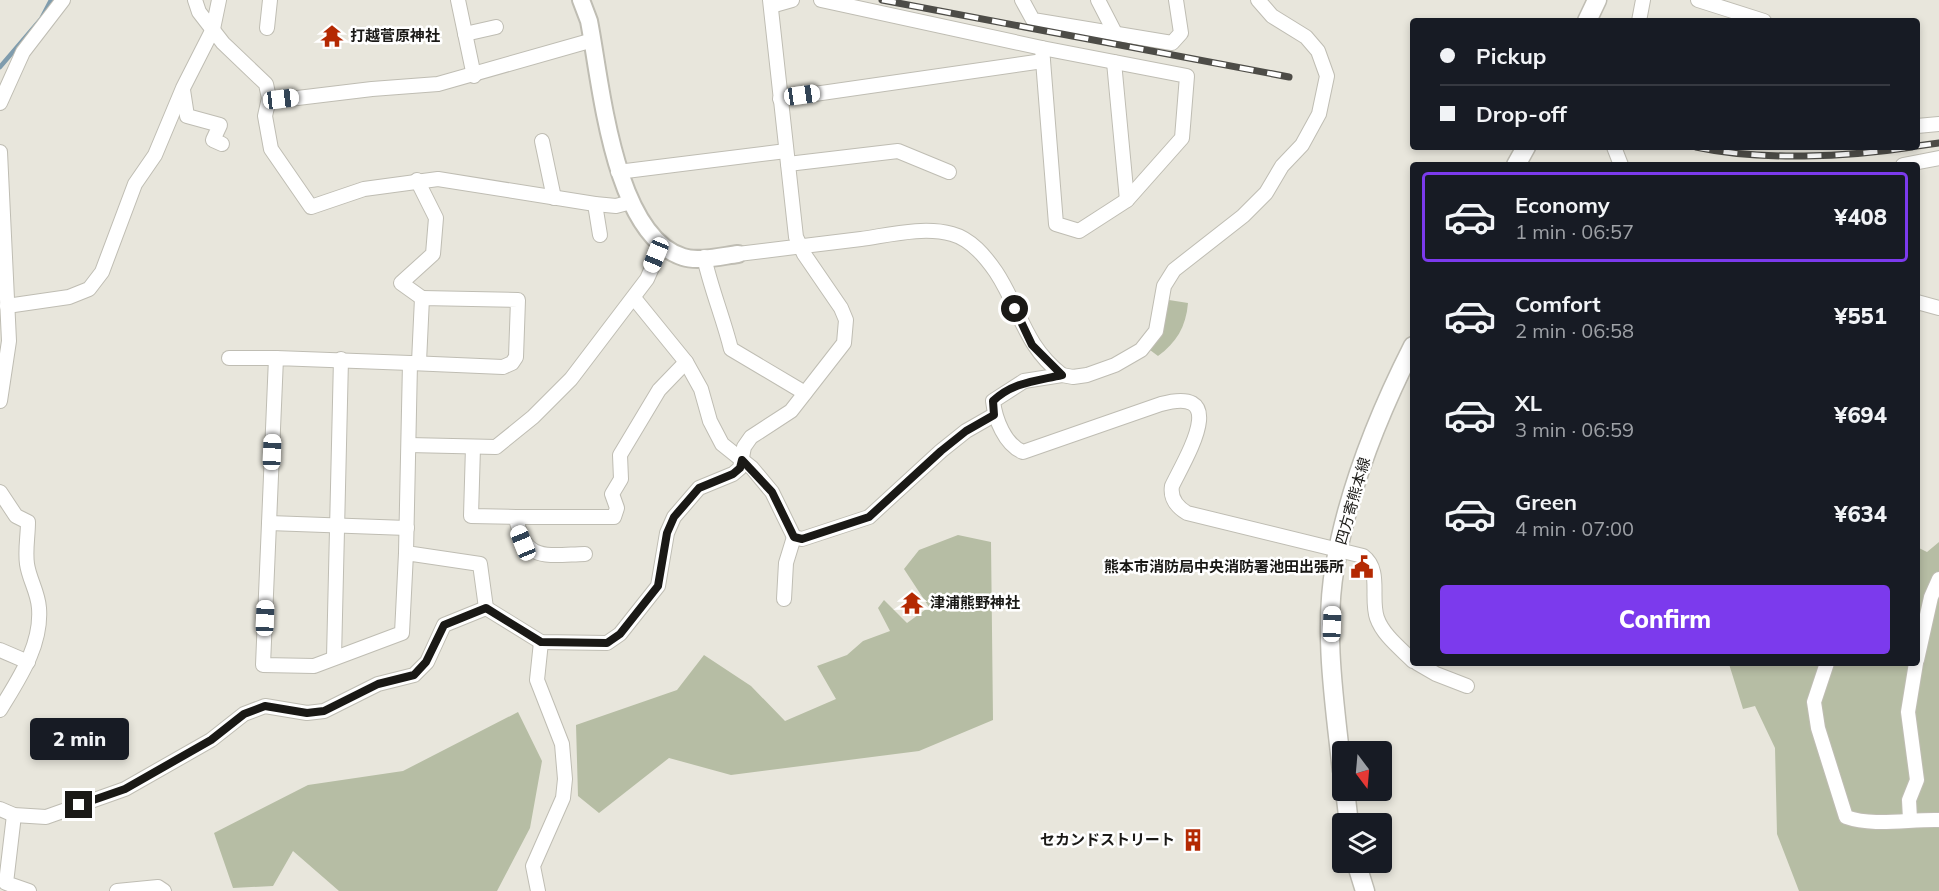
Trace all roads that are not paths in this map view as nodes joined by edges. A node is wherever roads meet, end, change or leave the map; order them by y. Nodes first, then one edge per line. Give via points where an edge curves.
1 (63, 0) edge
2 (195, 0) edge
3 (219, 0) edge
4 (270, 0) edge
5 (458, 0) edge
6 (581, 0) edge
7 (792, 0) edge
8 (821, 0) edge
9 (1022, 0) edge
10 (1098, 0) edge
11 (1176, 0) edge
12 (1258, 0) edge
13 (1597, 0) edge
14 (1643, 0) edge
15 (1698, 0) edge
16 (770, 3) edge
17 (1588, 18) edge
18 (1640, 18) edge
19 (1752, 18) edge
20 (496, 27) dead end
21 (267, 28) dead end
22 (213, 29) junction
23 (1114, 32) junction
24 (465, 33) junction
25 (593, 40) junction
26 (1042, 54) junction
27 (1114, 62) junction
28 (474, 76) junction
29 (183, 88) junction
30 (269, 98) junction
31 (780, 99) junction
32 (0, 103) edge
33 (1939, 124) edge
34 (1920, 126) edge
35 (542, 141) dead end
36 (222, 144) dead end
37 (0, 152) edge
38 (787, 157) junction
39 (1939, 158) edge
40 (1918, 162) edge
41 (618, 172) junction
42 (949, 172) dead end
43 (417, 180) junction
44 (554, 198) junction
45 (1127, 200) junction
46 (631, 202) junction
47 (595, 204) junction
48 (600, 235) dead end
49 (662, 245) junction
50 (800, 246) junction
51 (738, 254) joint
52 (704, 257) junction
53 (422, 298) junction
54 (634, 298) junction
55 (1920, 303) edge
56 (7, 306) junction
57 (1939, 308) edge
58 (1410, 353) edge
59 (229, 357) dead end
60 (276, 358) junction
61 (341, 359) junction
62 (686, 362) junction
63 (415, 363) junction
64 (1062, 375) junction
65 (805, 393) junction
66 (0, 401) edge
67 (994, 415) junction
68 (409, 445) junction
69 (473, 447) junction
70 (742, 460) junction
71 (0, 492) edge
72 (516, 518) junction
73 (269, 523) junction
74 (336, 525) junction
75 (407, 528) junction
76 (794, 537) junction
77 (1339, 551) junction
78 (406, 553) junction
79 (585, 554) dead end
80 (1939, 579) edge
81 (784, 599) dead end
82 (486, 608) junction
83 (541, 642) junction
84 (1920, 648) edge
85 (0, 650) edge
86 (334, 658) junction
87 (1410, 658) edge
88 (28, 662) junction
89 (1422, 666) edge
90 (1826, 666) edge
91 (1916, 666) edge
92 (1467, 686) dead end
93 (0, 710) edge
94 (1339, 741) edge
95 (0, 809) edge
96 (14, 815) junction
97 (1910, 819) junction
98 (1939, 820) edge
99 (1359, 873) edge
100 (3, 883) edge
101 (29, 891) edge
102 (117, 891) edge
103 (164, 891) edge
104 (538, 891) edge
105 (1365, 891) edge

1 - 32 street via 23,52
2 - 22 street
3 - 22 street
4 - 21 street
5 - 24 street
6 - 25 street
7 - 16 street
8 - 26 street
9 - 23 street via 1033,20
10 - 23 street
11 - 23 street via 1181,33 1172,43
12 - 64 street via 1272,16 1306,37 1318,51 1327,76 1319,114 1302,145 1282,166 1266,193 1230,228 1167,278 1160,318 1150,341 1100,371 1073,377
13 - 17 main road
14 - 18 street
15 - 19 street
16 - 31 street
20 - 24 street
22 - 29 street
22 - 30 street via 223,43 261,76
24 - 28 street
25 - 28 street
25 - 41 street
26 - 27 street
26 - 31 street
26 - 45 street via 1056,224 1079,231
27 - 45 street
27 - 45 street via 1187,76 1182,138
28 - 30 street via 438,84
29 - 36 street via 187,116 220,125 213,140
29 - 56 street via 155,155 135,184 102,272 90,289 69,297
30 - 43 street via 265,116 271,149 311,207 364,189
31 - 38 street
33 - 34 street
35 - 44 street
37 - 56 street
38 - 41 street
38 - 42 street via 898,151
38 - 50 street
39 - 40 street
41 - 46 street
43 - 44 street via 471,183
43 - 53 street via 436,218 434,254 401,283
44 - 47 street
46 - 47 street via 616,206
46 - 49 street
47 - 48 street
49 - 52 street via 685,258
49 - 54 street
50 - 51 street
50 - 64 street via 909,232 952,233 971,242 997,273 1032,345
50 - 65 street via 846,320 844,343
51 - 52 street
52 - 65 street via 731,349
53 - 63 street
53 - 63 street via 518,300 516,346 512,363 503,367
54 - 62 street
54 - 69 street via 571,379 533,417 496,447
55 - 57 street
56 - 66 street via 7,360
58 - 77 main road, 四方寄熊本線 via 1372,439
59 - 60 street
60 - 61 street
60 - 73 street
61 - 63 street
61 - 74 street
62 - 70 street via 722,444
62 - 72 street via 659,390 620,455 621,479 612,494 617,508 614,517
63 - 68 street
64 - 67 street via 1024,381 1008,389 993,401
65 - 70 street via 790,411 751,437
67 - 76 street via 941,451 869,517 802,539
67 - 77 street via 1013,445 1023,452 1161,404 1188,400 1195,405 1200,423 1172,486 1179,509
68 - 69 street
68 - 75 street
69 - 72 street via 471,516
70 - 76 street via 772,492
70 - 83 street via 733,474 699,488 674,517 667,533 658,586 620,634 607,643
71 - 88 street via 16,516 28,522 27,566 39,609 38,631
72 - 79 street via 523,543 531,551 542,555
73 - 74 street
73 - 86 street via 263,665 314,666
74 - 75 street
74 - 86 street
75 - 78 street
76 - 81 street via 786,563
77 - 87 street via 1370,561 1377,619
77 - 94 main road, 四方寄熊本線 via 1333,578 1333,680
78 - 82 street via 480,564
78 - 86 street via 402,633
80 - 84 street
82 - 83 street
82 - 96 street via 444,625 426,662 414,675 378,684 324,711 307,713 265,706 244,714 211,740 125,789 46,817
83 - 104 street via 537,681 562,744 565,779 563,798 533,866
85 - 88 street
88 - 93 street
89 - 92 street
90 - 97 street via 1814,702 1818,728 1846,817 1864,823
91 - 97 street via 1908,712 1917,780 1909,800
95 - 96 street
96 - 100 street
97 - 98 street
99 - 105 main road
100 - 101 street
102 - 103 street via 158,887

